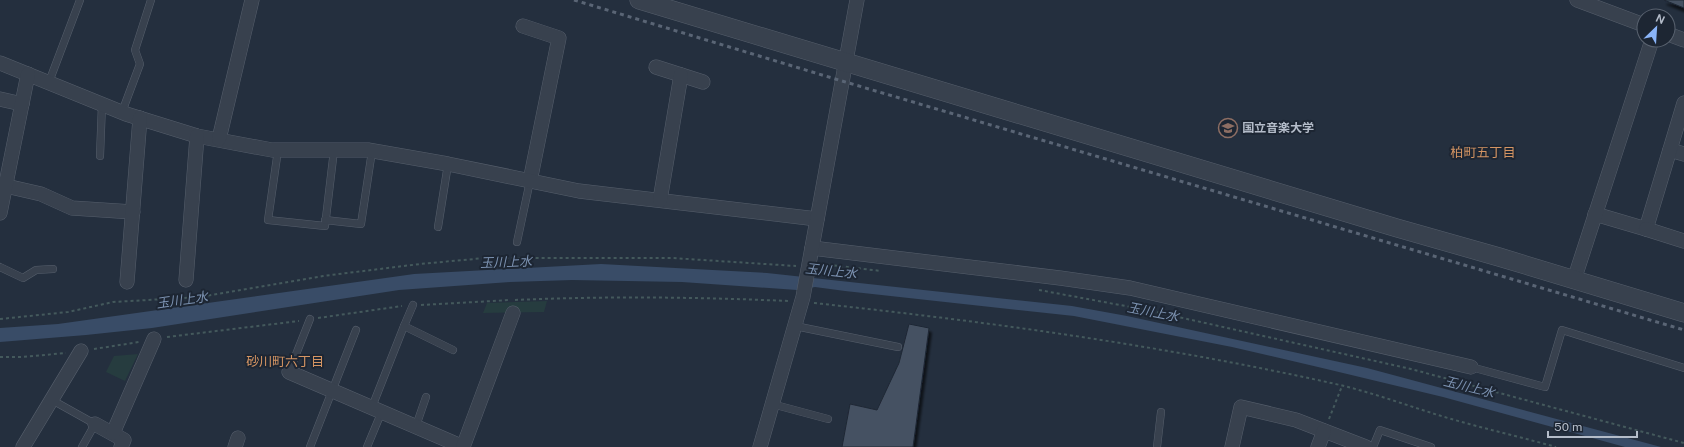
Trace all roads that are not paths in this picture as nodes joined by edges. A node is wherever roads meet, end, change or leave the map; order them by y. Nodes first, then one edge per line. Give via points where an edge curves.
1 (80, 0) edge
2 (151, 0) edge
3 (252, 0) edge
4 (639, 0) edge
5 (857, 0) edge
6 (1577, 0) edge
7 (1636, 22) edge
8 (523, 26) dead end
9 (1649, 48) edge
10 (845, 62) junction
11 (0, 63) edge
12 (656, 67) dead end
13 (28, 74) junction
14 (681, 76) junction
15 (49, 82) junction
16 (703, 82) dead end
17 (0, 99) edge
18 (1684, 103) edge
19 (22, 104) junction
20 (102, 104) junction
21 (122, 112) junction
22 (140, 118) junction
23 (197, 136) junction
24 (219, 139) junction
25 (278, 150) junction
26 (334, 150) junction
27 (1670, 150) junction
28 (372, 151) junction
29 (1684, 154) edge
30 (100, 156) dead end
31 (448, 164) junction
32 (530, 182) junction
33 (6, 186) junction
34 (660, 200) junction
35 (133, 212) junction
36 (0, 213) edge
37 (1595, 214) junction
38 (817, 219) junction
39 (325, 220) junction
40 (438, 227) dead end
41 (1646, 229) junction
42 (1684, 241) edge
43 (517, 242) dead end
44 (812, 248) junction
45 (0, 267) edge
46 (52, 269) dead end
47 (186, 280) dead end
48 (1574, 280) junction
49 (127, 282) dead end
50 (413, 305) dead end
51 (513, 313) dead end
52 (1684, 313) edge
53 (310, 320) dead end
54 (404, 326) junction
55 (796, 326) junction
56 (356, 330) dead end
57 (154, 339) dead end
58 (898, 347) dead end
59 (453, 350) dead end
60 (81, 351) dead end
61 (1471, 367) joint
62 (1684, 368) edge
63 (290, 372) joint
64 (332, 390) junction
65 (426, 397) dead end
66 (52, 400) junction
67 (772, 404) junction
68 (377, 409) junction
69 (1161, 412) dead end
70 (828, 419) dead end
71 (96, 424) junction
72 (416, 426) junction
73 (1324, 431) junction
74 (113, 433) junction
75 (23, 447) edge
76 (82, 447) edge
77 (121, 447) edge
78 (310, 447) edge
79 (367, 447) edge
80 (463, 447) edge
81 (760, 447) edge
82 (1157, 447) edge
83 (1232, 447) edge
84 (1318, 447) edge
85 (1366, 447) edge
86 (1373, 447) edge
87 (1431, 447) edge

1 - 15 lane
2 - 21 lane via 135,50 140,64
3 - 24 street
4 - 10 street
5 - 10 street
6 - 7 street
8 - 32 street via 559,38
9 - 37 street
10 - 38 street
10 - 48 street
11 - 13 street
12 - 14 street
13 - 15 street
13 - 19 street
14 - 16 street
14 - 34 street
15 - 20 street
17 - 19 street
18 - 27 street
19 - 33 street
20 - 21 street
20 - 30 lane
21 - 22 street
22 - 23 street
22 - 35 street
23 - 24 street
23 - 47 street
24 - 25 street
25 - 26 street
25 - 39 lane via 268,220 324,226
26 - 28 street
26 - 39 lane
27 - 29 street
27 - 41 street
28 - 31 street
28 - 39 lane via 361,224
31 - 32 street
31 - 40 lane
32 - 34 street via 579,191
32 - 43 lane
33 - 35 street via 41,194 72,208
33 - 36 street
34 - 38 street
35 - 49 street
37 - 41 street
37 - 48 street
38 - 44 street
41 - 42 street
44 - 55 street
44 - 61 street via 1130,288
45 - 46 lane via 23,278 36,270
48 - 52 street
50 - 54 lane
51 - 80 street
53 - 63 lane
54 - 59 lane
54 - 68 lane
55 - 58 lane
55 - 67 street
56 - 64 lane
57 - 74 street
60 - 66 street
61 - 62 lane via 1546,387 1562,330
63 - 64 street
64 - 68 street
64 - 78 lane
65 - 72 lane
66 - 71 lane
66 - 75 street
67 - 70 lane
67 - 81 street
68 - 72 street
68 - 79 lane
69 - 82 lane
71 - 74 street
71 - 76 lane
72 - 80 street
73 - 83 street via 1296,420 1241,407
73 - 84 street
73 - 85 street
74 - 77 street via 124,440
86 - 87 lane via 1380,430

